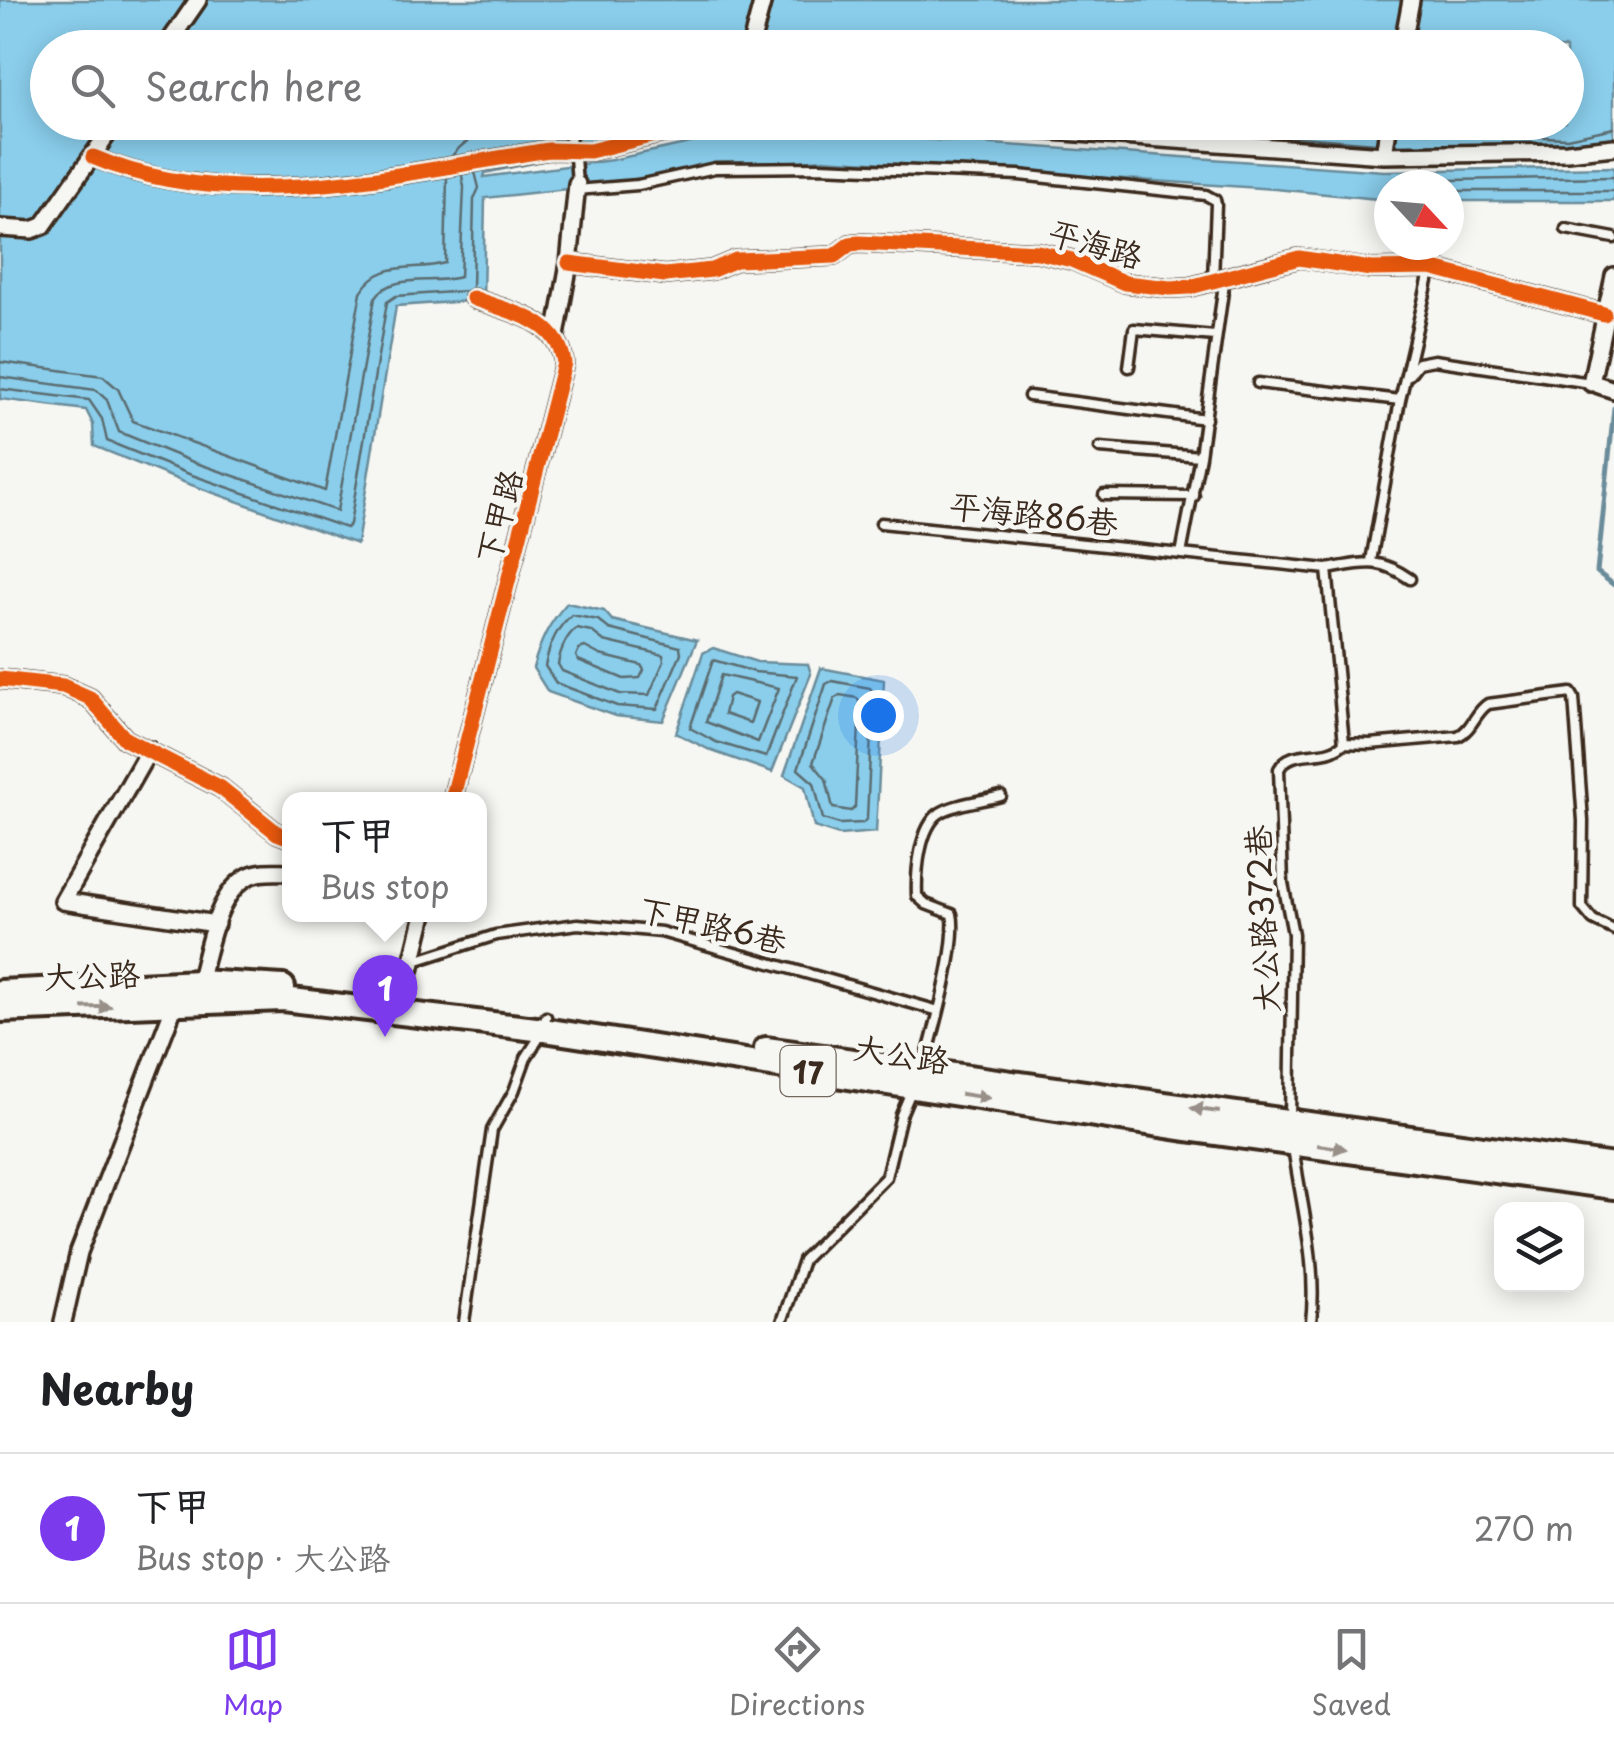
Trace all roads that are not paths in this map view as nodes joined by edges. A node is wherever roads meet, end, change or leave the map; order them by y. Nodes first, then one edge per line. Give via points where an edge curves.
1 (198, 0) edge
2 (763, 0) edge
3 (1410, 0) edge
4 (177, 30) edge
5 (755, 30) edge
6 (1405, 30) edge
7 (105, 140) edge
8 (570, 140) edge
9 (634, 140) edge
10 (1176, 140) edge
11 (1386, 140) edge
12 (1614, 147) edge
13 (574, 154) junction
14 (1384, 155) junction
15 (94, 157) junction
16 (577, 187) junction
17 (0, 228) edge
18 (1566, 229) dead end
19 (1614, 238) edge
20 (569, 263) junction
21 (1431, 268) junction
22 (1614, 276) edge
23 (1219, 279) junction
24 (473, 298) dead end
25 (1604, 314) junction
26 (556, 336) junction
27 (1215, 336) junction
28 (1129, 367) dead end
29 (1406, 378) junction
30 (1258, 383) dead end
31 (1601, 386) edge
32 (1030, 396) dead end
33 (1400, 400) junction
34 (1206, 419) junction
35 (1100, 448) dead end
36 (1200, 456) junction
37 (1104, 495) dead end
38 (1194, 496) junction
39 (881, 522) dead end
40 (1181, 554) junction
41 (1370, 561) junction
42 (1326, 569) junction
43 (1410, 579) dead end
44 (0, 679) edge
45 (1344, 743) junction
46 (149, 750) junction
47 (454, 792) edge
48 (1001, 796) dead end
49 (282, 836) edge
50 (282, 872) edge
51 (422, 922) edge
52 (216, 924) junction
53 (1614, 930) edge
54 (414, 962) junction
55 (199, 982) junction
56 (0, 992) edge
57 (175, 1004) junction
58 (402, 1005) junction
59 (0, 1010) edge
60 (939, 1011) junction
61 (545, 1024) junction
62 (918, 1078) junction
63 (1291, 1132) junction
64 (1614, 1166) edge
65 (1614, 1187) edge
66 (63, 1322) edge
67 (464, 1322) edge
68 (782, 1322) edge
69 (1311, 1322) edge

1 - 4 street
2 - 5 street
3 - 6 street
7 - 15 street
8 - 13 lane
9 - 13 street
10 - 14 street
11 - 14 street
12 - 14 street
13 - 15 street via 549,150 303,185 218,187 131,173
13 - 16 lane
15 - 17 street via 43,226
16 - 20 street, 下甲路
16 - 23 lane via 638,185 716,168 818,166 1019,175 1206,195 1216,200
18 - 19 lane
20 - 23 street, 平海路 via 664,275 736,260 834,256 859,243 1038,252 1136,286
20 - 26 street, 下甲路
21 - 23 street, 平海路 via 1299,258
21 - 25 street, 平海路
21 - 29 lane
22 - 25 street
23 - 27 lane
24 - 26 street
25 - 31 street
26 - 47 street, 下甲路 via 562,379
27 - 28 lane via 1134,329
27 - 34 lane
29 - 31 lane via 1424,360
29 - 33 lane
30 - 33 lane
32 - 34 lane
33 - 41 lane
34 - 36 lane
35 - 36 lane
36 - 38 lane
37 - 38 lane
38 - 40 lane
39 - 40 lane, 平海路86巷
40 - 42 lane, 平海路86巷
41 - 42 lane, 平海路86巷
41 - 43 lane
42 - 45 lane
44 - 46 street via 78,691 100,706 125,739
45 - 53 lane via 1458,736 1488,704 1571,694 1582,799 1582,907
45 - 63 lane, 大公路372巷 via 1330,754 1292,756 1279,769 1282,884 1294,934
46 - 49 street via 221,788
46 - 52 street via 64,901
48 - 60 lane via 942,812 923,843 917,896 954,919
50 - 52 street via 248,876
51 - 54 street
52 - 55 street
54 - 58 street
54 - 60 lane, 下甲路6巷 via 496,935 578,924 661,932
55 - 56 main road, 大公路 / 17
55 - 58 main road, 大公路 / 17
57 - 58 main road, 大公路 / 17 via 283,998
59 -> 57 main road, 大公路 / 17
57 - 66 street via 80,1252
58 - 61 main road, 大公路 / 17
60 - 62 lane
61 - 62 main road, 大公路 / 17
61 - 67 lane via 492,1130
62 - 63 main road, 大公路 / 17
62 - 68 lane via 886,1177 803,1260
63 - 64 main road, 大公路 / 17
63 -> 65 main road, 大公路 / 17
63 - 69 lane via 1312,1273

